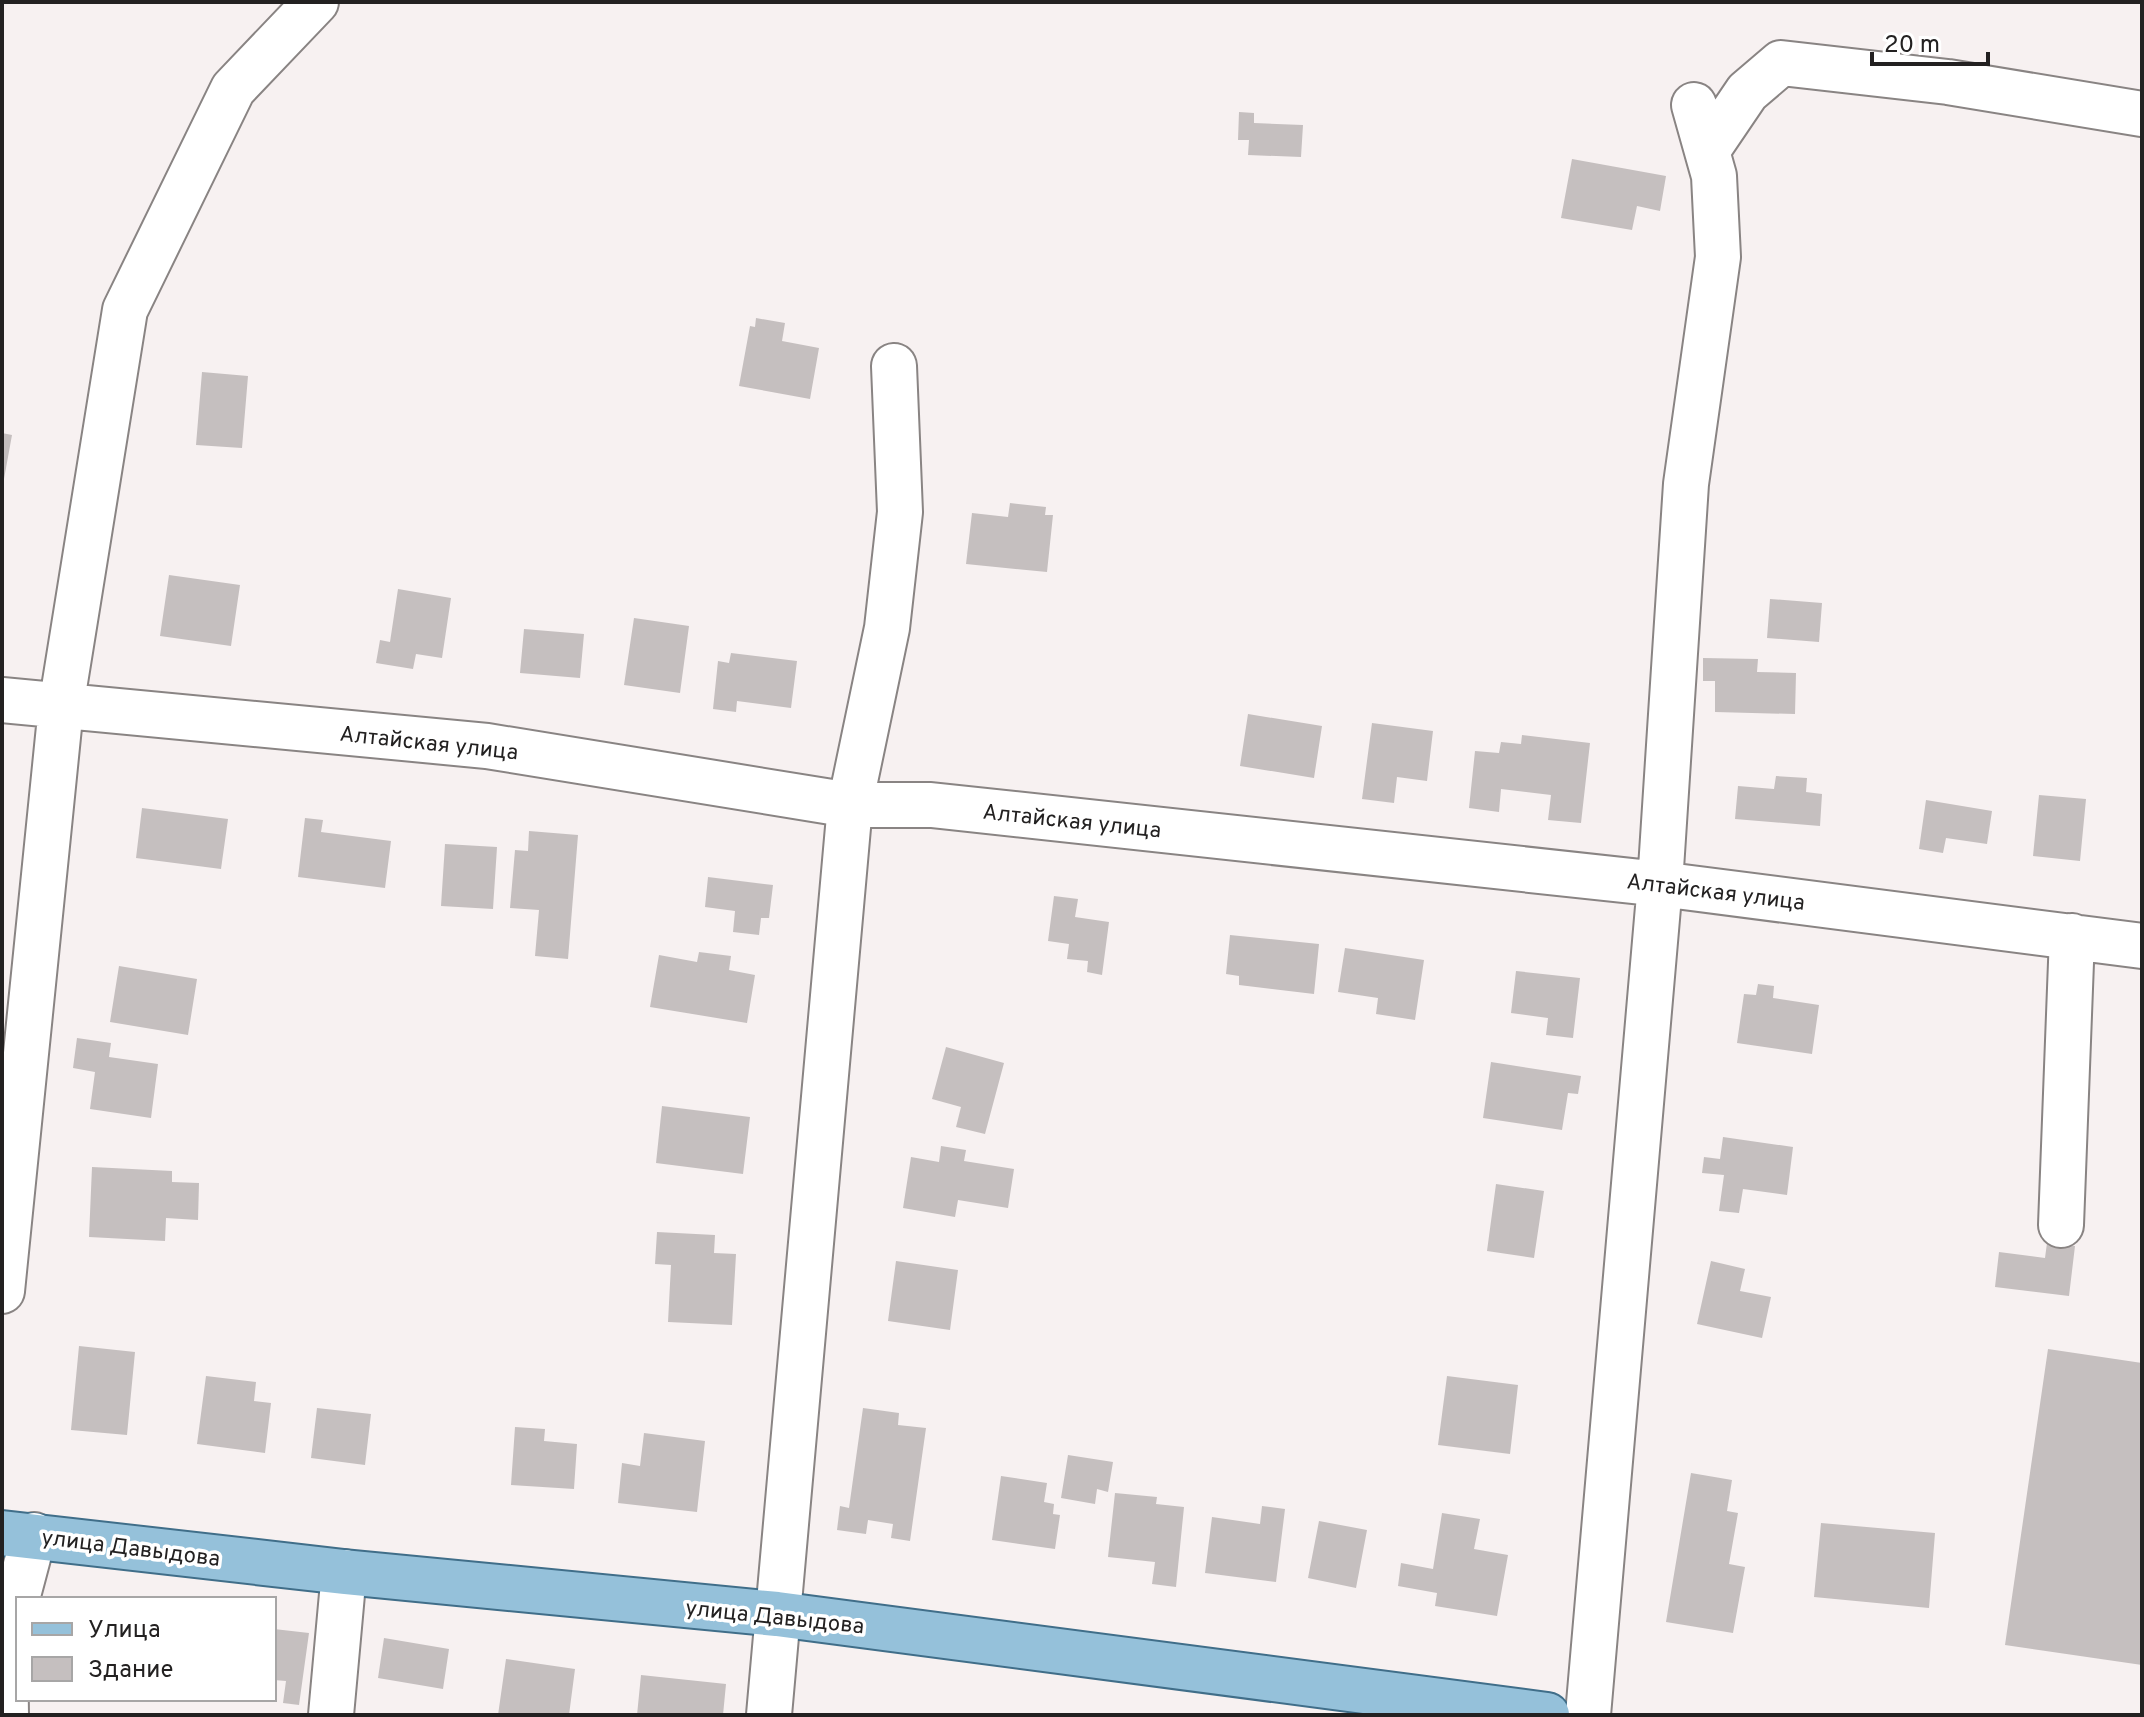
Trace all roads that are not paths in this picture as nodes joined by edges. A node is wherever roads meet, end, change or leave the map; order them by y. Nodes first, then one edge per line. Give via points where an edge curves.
1 (316, 2) edge
2 (1694, 105) dead end
3 (2142, 114) edge
4 (1707, 151) junction
5 (894, 366) dead end
6 (2, 700) edge
7 (61, 707) junction
8 (850, 805) junction
9 (1660, 884) junction
10 (2072, 936) junction
11 (2142, 946) edge
12 (2061, 1225) dead end
13 (2, 1291) edge
14 (18, 1534) edge
15 (344, 1572) junction
16 (777, 1614) junction
17 (6, 1715) edge
18 (331, 1715) edge
19 (769, 1715) edge
20 (1547, 1715) edge
21 (1588, 1715) edge

1 - 7 street via 233,89 125,310
2 - 4 street
3 - 4 street via 1948,82 1781,63 1747,92
4 - 9 street via 1714,176 1718,257 1686,484
5 - 8 street via 900,512 887,628
6 - 7 street, Алтайская улица
7 - 8 street, Алтайская улица via 487,746
7 - 13 street
8 - 9 street, Алтайская улица via 931,805
8 - 16 street
9 - 10 street, Алтайская улица
9 - 21 street
10 - 11 street, Алтайская улица
10 - 12 street
14 - 15 main road, улица Давыдова
14 - 17 street via 5,1644
15 - 16 main road, улица Давыдова
15 - 18 street
16 - 19 street
16 - 20 main road, улица Давыдова

